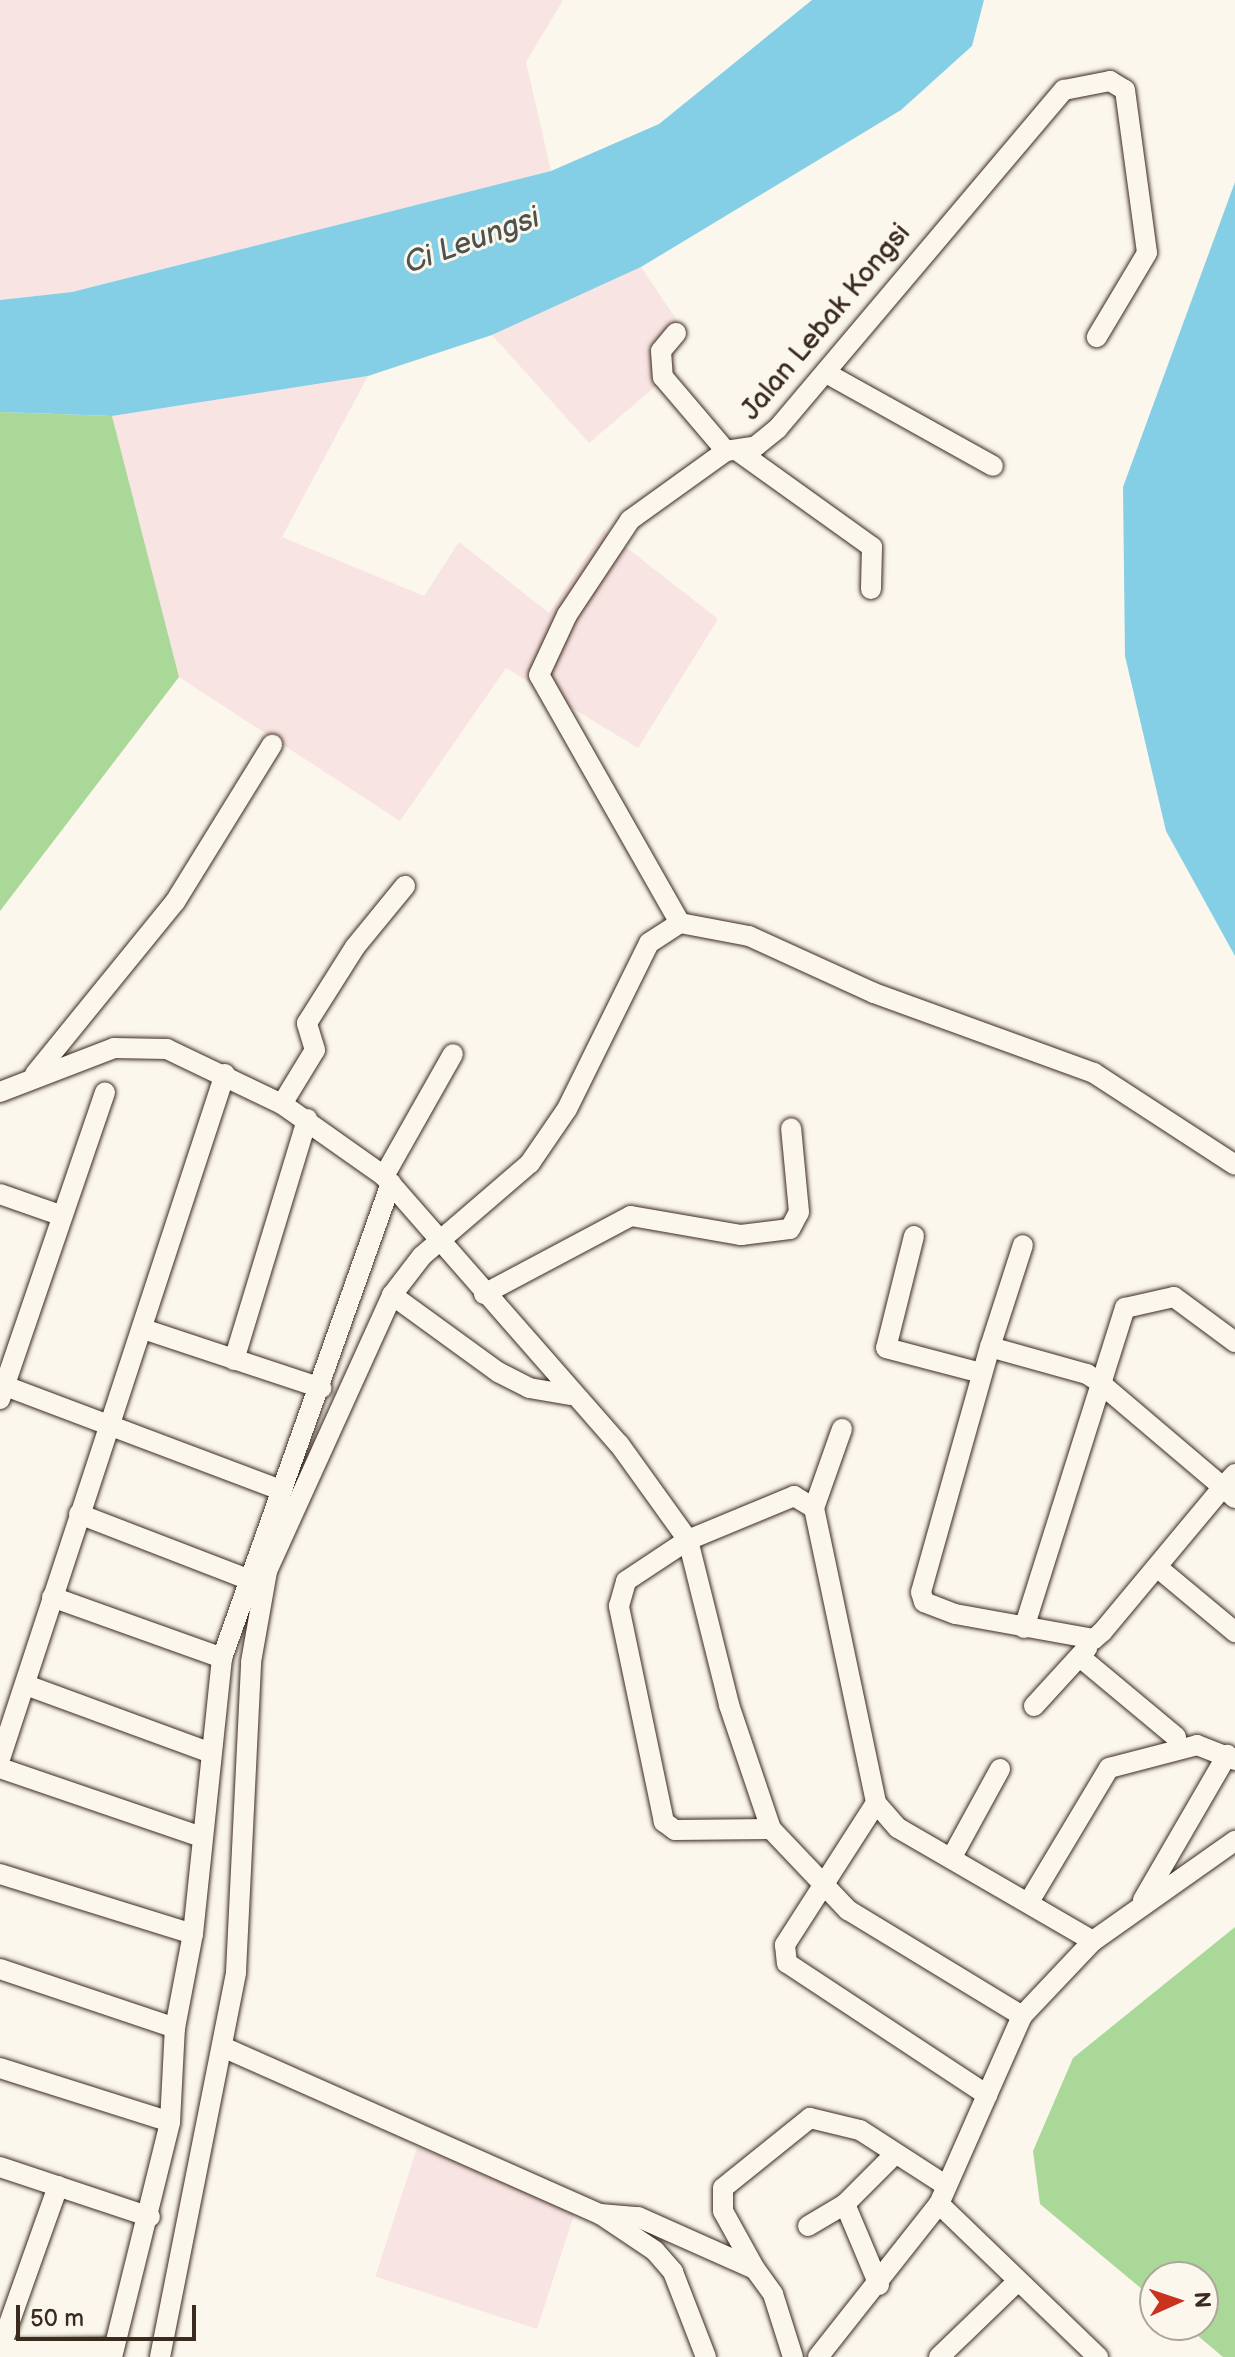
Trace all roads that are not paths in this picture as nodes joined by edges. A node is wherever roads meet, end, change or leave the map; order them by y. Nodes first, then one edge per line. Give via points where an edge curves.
1 (676, 333) dead end
2 (1097, 337) dead end
3 (826, 373) junction
4 (732, 451) junction
5 (993, 466) dead end
6 (871, 589) dead end
7 (272, 745) dead end
8 (405, 886) dead end
9 (680, 923) junction
10 (453, 1054) dead end
11 (35, 1074) junction
12 (225, 1074) junction
13 (0, 1092) edge
14 (105, 1093) dead end
15 (282, 1104) junction
16 (307, 1119) junction
17 (791, 1128) dead end
18 (1235, 1165) edge
19 (387, 1179) junction
20 (0, 1194) edge
21 (60, 1215) junction
22 (914, 1236) dead end
23 (441, 1239) junction
24 (1023, 1245) dead end
25 (484, 1294) junction
26 (392, 1295) junction
27 (143, 1329) junction
28 (1235, 1342) edge
29 (990, 1347) junction
30 (234, 1360) junction
31 (981, 1373) junction
32 (1099, 1382) junction
33 (321, 1388) junction
34 (1, 1389) edge
35 (571, 1395) junction
36 (110, 1424) junction
37 (842, 1429) dead end
38 (1231, 1486) edge
39 (280, 1490) junction
40 (814, 1508) junction
41 (79, 1514) junction
42 (688, 1540) junction
43 (1157, 1567) junction
44 (245, 1578) junction
45 (52, 1597) junction
46 (1024, 1628) junction
47 (1235, 1632) edge
48 (1094, 1639) junction
49 (1080, 1657) junction
50 (222, 1658) junction
51 (26, 1685) junction
52 (1034, 1706) dead end
53 (1176, 1737) dead end
54 (208, 1752) junction
55 (1231, 1758) edge
56 (0, 1759) edge
57 (0, 1768) edge
58 (1000, 1769) dead end
59 (876, 1803) junction
60 (771, 1829) junction
61 (201, 1837) junction
62 (1235, 1841) edge
63 (953, 1855) junction
64 (0, 1874) edge
65 (825, 1884) junction
66 (1030, 1900) junction
67 (1142, 1903) junction
68 (193, 1934) junction
69 (1093, 1941) junction
70 (0, 1969) edge
71 (1022, 2016) junction
72 (175, 2028) junction
73 (225, 2048) junction
74 (0, 2068) edge
75 (987, 2095) junction
76 (170, 2122) junction
77 (895, 2154) junction
78 (0, 2167) edge
79 (58, 2186) junction
80 (943, 2195) junction
81 (845, 2204) junction
82 (600, 2214) junction
83 (150, 2217) junction
84 (808, 2226) dead end
85 (755, 2269) junction
86 (1017, 2282) junction
87 (879, 2285) junction
88 (0, 2350) edge
89 (113, 2352) edge
90 (1088, 2354) edge
91 (160, 2357) edge
92 (706, 2357) edge
93 (793, 2357) edge
94 (818, 2357) edge
95 (939, 2357) edge

1 - 4 street via 661,351 663,377
2 - 3 street, Jalan Lebak Kongsi via 1147,253 1125,90 1110,81 1064,90
3 - 4 street, Jalan Lebak Kongsi via 778,428
3 - 5 street
4 - 6 street via 872,547
4 - 9 street, Jalan Lebak Kongsi via 630,520 539,666 559,722
7 - 11 street via 175,902
8 - 15 street via 355,947 307,1023 315,1050
9 - 18 street via 749,936 874,993 1048,1051 1126,1089
9 - 23 street via 649,943 567,1109 530,1163
10 - 19 street
11 - 12 street via 136,1044
11 - 13 street
12 - 15 street
12 - 27 street
14 - 21 street
15 - 16 street
16 - 19 street
16 - 30 street
17 - 25 street via 799,1212 790,1229 741,1235 631,1216
19 - 23 street
19 - 33 street
20 - 21 street
21 - 34 street
22 - 31 street via 886,1348
23 - 25 street
23 - 26 street
24 - 29 street
25 - 35 street
26 - 35 street via 498,1372 529,1388
26 - 73 street via 306,1472 255,1623 240,1917
27 - 30 street
27 - 36 street
28 - 32 street via 1191,1304 1146,1300 1125,1308
29 - 31 street
29 - 32 street
30 - 33 street
31 - 46 street via 921,1592 935,1608
32 - 38 street
32 - 46 street
33 - 39 street
34 - 36 street
35 - 42 street
36 - 39 street
36 - 41 street
37 - 40 street
38 - 43 street
39 - 44 street
40 - 42 street via 794,1496
40 - 59 street
41 - 44 street
41 - 45 street
42 - 60 street via 729,1705
42 - 60 street via 626,1581 619,1606 659,1806 675,1830
43 - 47 street
43 - 48 street
44 - 50 street
45 - 50 street
45 - 51 street
46 - 48 street
48 - 49 street
49 - 52 street
49 - 53 street
50 - 54 street
51 - 54 street
51 - 56 street
54 - 61 street
55 - 66 street via 1179,1747 1109,1768
55 - 67 street
57 - 61 street
58 - 63 street
59 - 63 street via 898,1828
59 - 65 street
60 - 65 street
61 - 68 street
62 - 67 street
63 - 66 street
64 - 68 street
65 - 71 street via 848,1910
65 - 75 street via 785,1945 793,1970
66 - 69 street
67 - 69 street
68 - 72 street
69 - 71 street
70 - 72 street
71 - 75 street
72 - 76 street
73 - 82 street
73 - 91 street
74 - 76 street
75 - 80 street
76 - 83 street
77 - 80 street
77 - 81 street
77 - 85 street via 821,2116 728,2182 723,2211
78 - 79 street
79 - 83 street
79 - 88 street
80 - 86 street
80 - 87 street
81 - 84 street
81 - 87 street
82 - 85 street via 638,2217
82 - 92 street via 655,2251 673,2272
83 - 89 street
85 - 93 street via 773,2294
86 - 90 street
86 - 95 street
87 - 94 street
88 - 89 street

